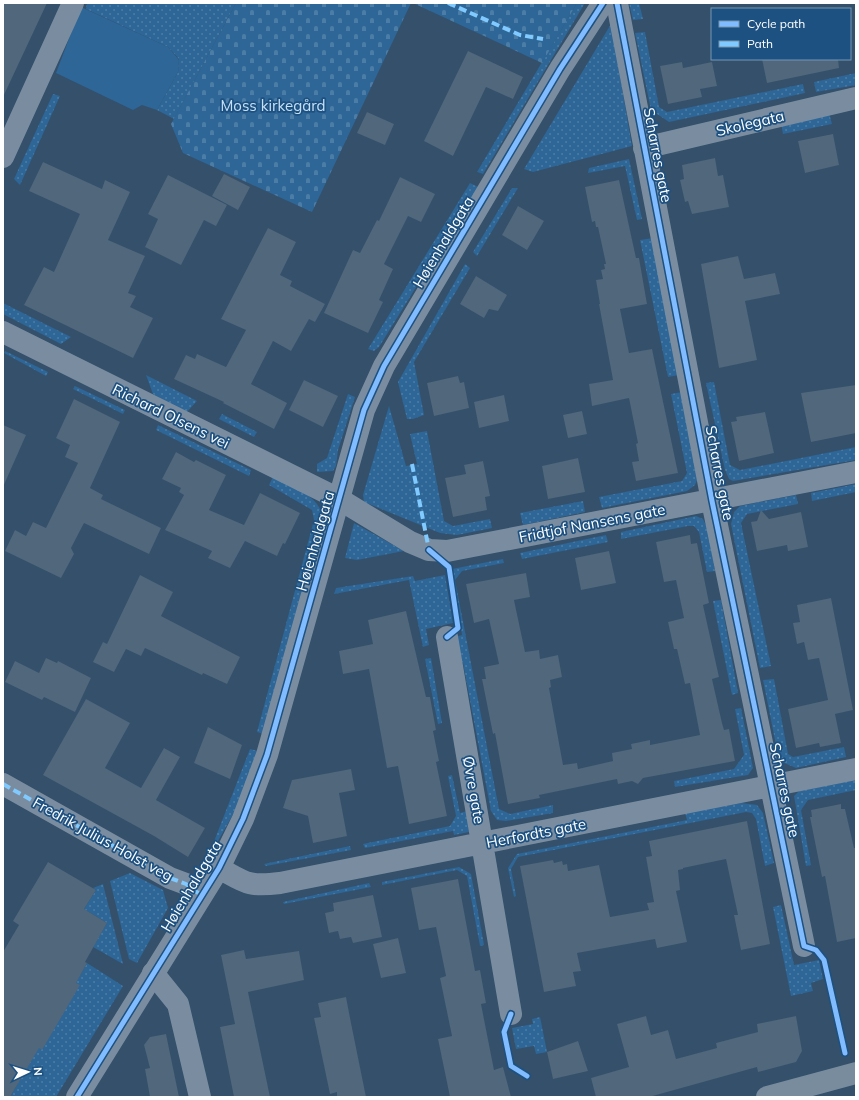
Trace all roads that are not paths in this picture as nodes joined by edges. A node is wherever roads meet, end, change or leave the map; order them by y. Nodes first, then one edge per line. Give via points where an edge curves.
1 (73, 3) edge
2 (603, 3) edge
3 (617, 3) edge
4 (856, 98) edge
5 (644, 148) junction
6 (3, 157) edge
7 (3, 332) edge
8 (856, 472) edge
9 (339, 499) junction
10 (712, 501) junction
11 (447, 637) dead end
12 (856, 769) edge
13 (3, 784) edge
14 (772, 786) junction
15 (483, 844) junction
16 (219, 868) junction
17 (201, 895) junction
18 (804, 946) dead end
19 (153, 973) junction
20 (511, 1014) dead end
21 (856, 1073) edge
22 (77, 1097) edge
23 (200, 1097) edge
24 (768, 1097) edge

1 - 6 street
2 - 9 street, Høienhaldgata via 560,69 384,366 364,410
3 - 5 street, Scharres gate
4 - 5 street, Skolegata
5 - 10 street, Scharres gate
7 - 9 street, Richard Olsens vei
8 - 10 street, Fridtjof Nansens gate
9 - 10 street, Fridtjof Nansens gate via 410,542 429,550 447,551
9 - 16 street, Høienhaldgata via 267,755 243,819
10 - 14 street, Scharres gate
11 - 15 street, Øvre gate
12 - 14 street, Herfordts gate
13 - 17 street, Fredrik Julius Holst veg via 170,878 186,884
14 - 15 street, Herfordts gate
14 - 18 street, Scharres gate
15 - 16 street, Herfordts gate via 257,885 242,881
15 - 20 street, Øvre gate
16 - 17 street, Høienhaldgata
17 - 19 street, Høienhaldgata
19 - 22 street, Høienhaldgata
19 - 23 street via 178,1004
21 - 24 main road

